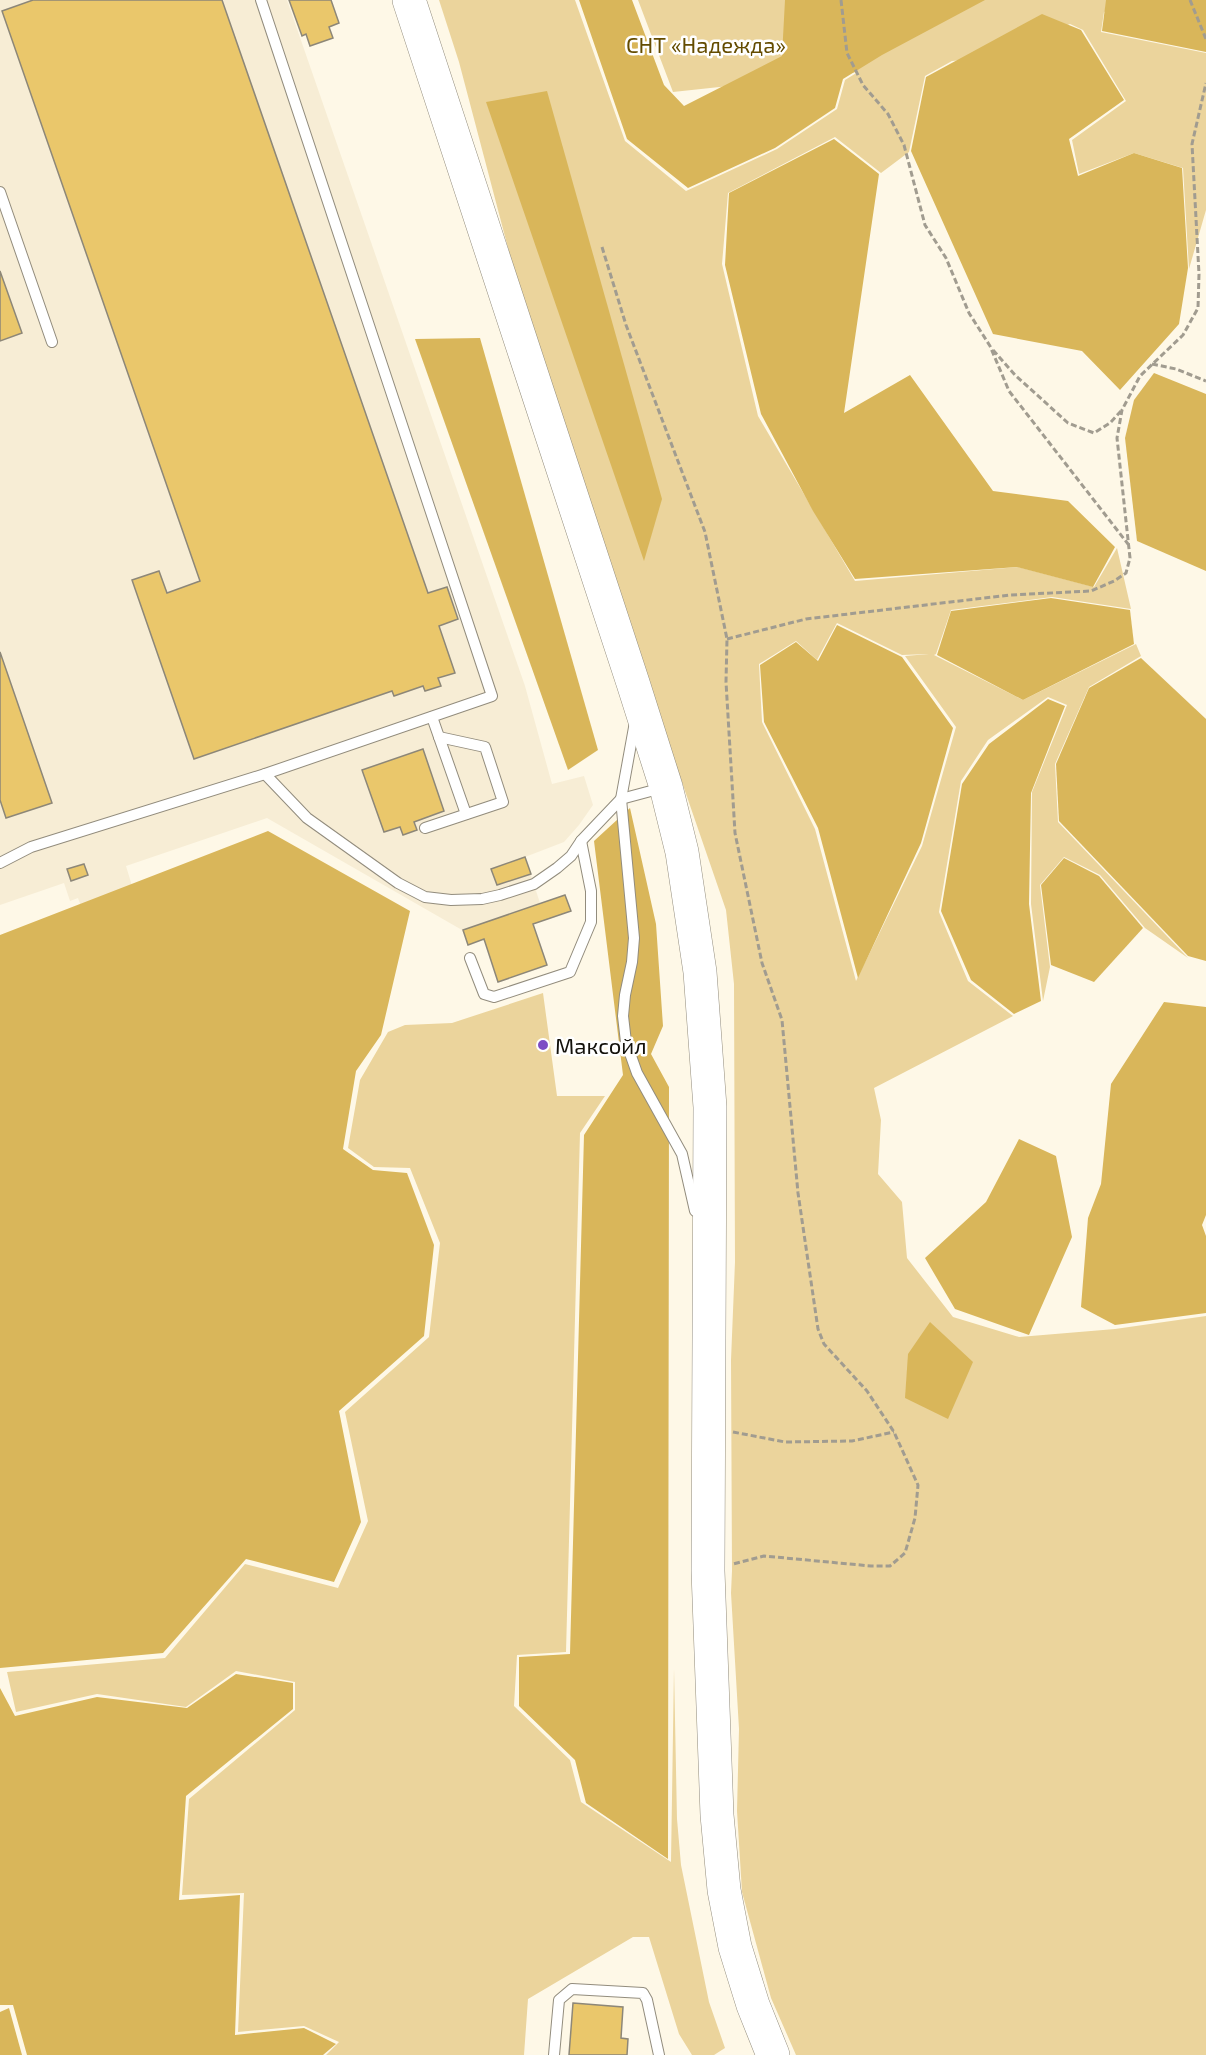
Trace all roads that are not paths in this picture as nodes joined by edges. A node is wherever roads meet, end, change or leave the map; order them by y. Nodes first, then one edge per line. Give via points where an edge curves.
1 (261, 0) edge
2 (409, 0) edge
3 (0, 192) edge
4 (52, 342) dead end
5 (639, 701) junction
6 (432, 717) junction
7 (439, 737) junction
8 (265, 774) junction
9 (666, 788) junction
10 (621, 799) junction
11 (466, 814) junction
12 (425, 828) dead end
13 (581, 841) junction
14 (0, 863) edge
15 (470, 958) dead end
16 (709, 1284) junction
17 (771, 2054) edge
18 (554, 2055) edge
19 (659, 2055) edge

1 - 6 lane via 492,696
2 - 5 main road
3 - 4 lane
5 - 9 main road
5 - 10 lane
6 - 7 lane
6 - 8 lane
7 - 11 lane
7 - 11 lane via 485,747 503,802
8 - 13 lane via 307,818 398,883 425,897 482,899 534,884 571,856
8 - 14 lane via 31,847
9 - 10 lane
9 - 16 main road via 693,915 704,1014 710,1107
10 - 13 lane
10 - 16 lane via 634,938 624,1006 626,1042 637,1073 682,1154
11 - 12 lane
13 - 15 lane via 591,891 591,922 570,972 494,997 484,993
16 - 17 main road via 708,1571 717,1804 724,1890 735,1947
18 - 19 lane via 559,2000 572,1989 643,1993

